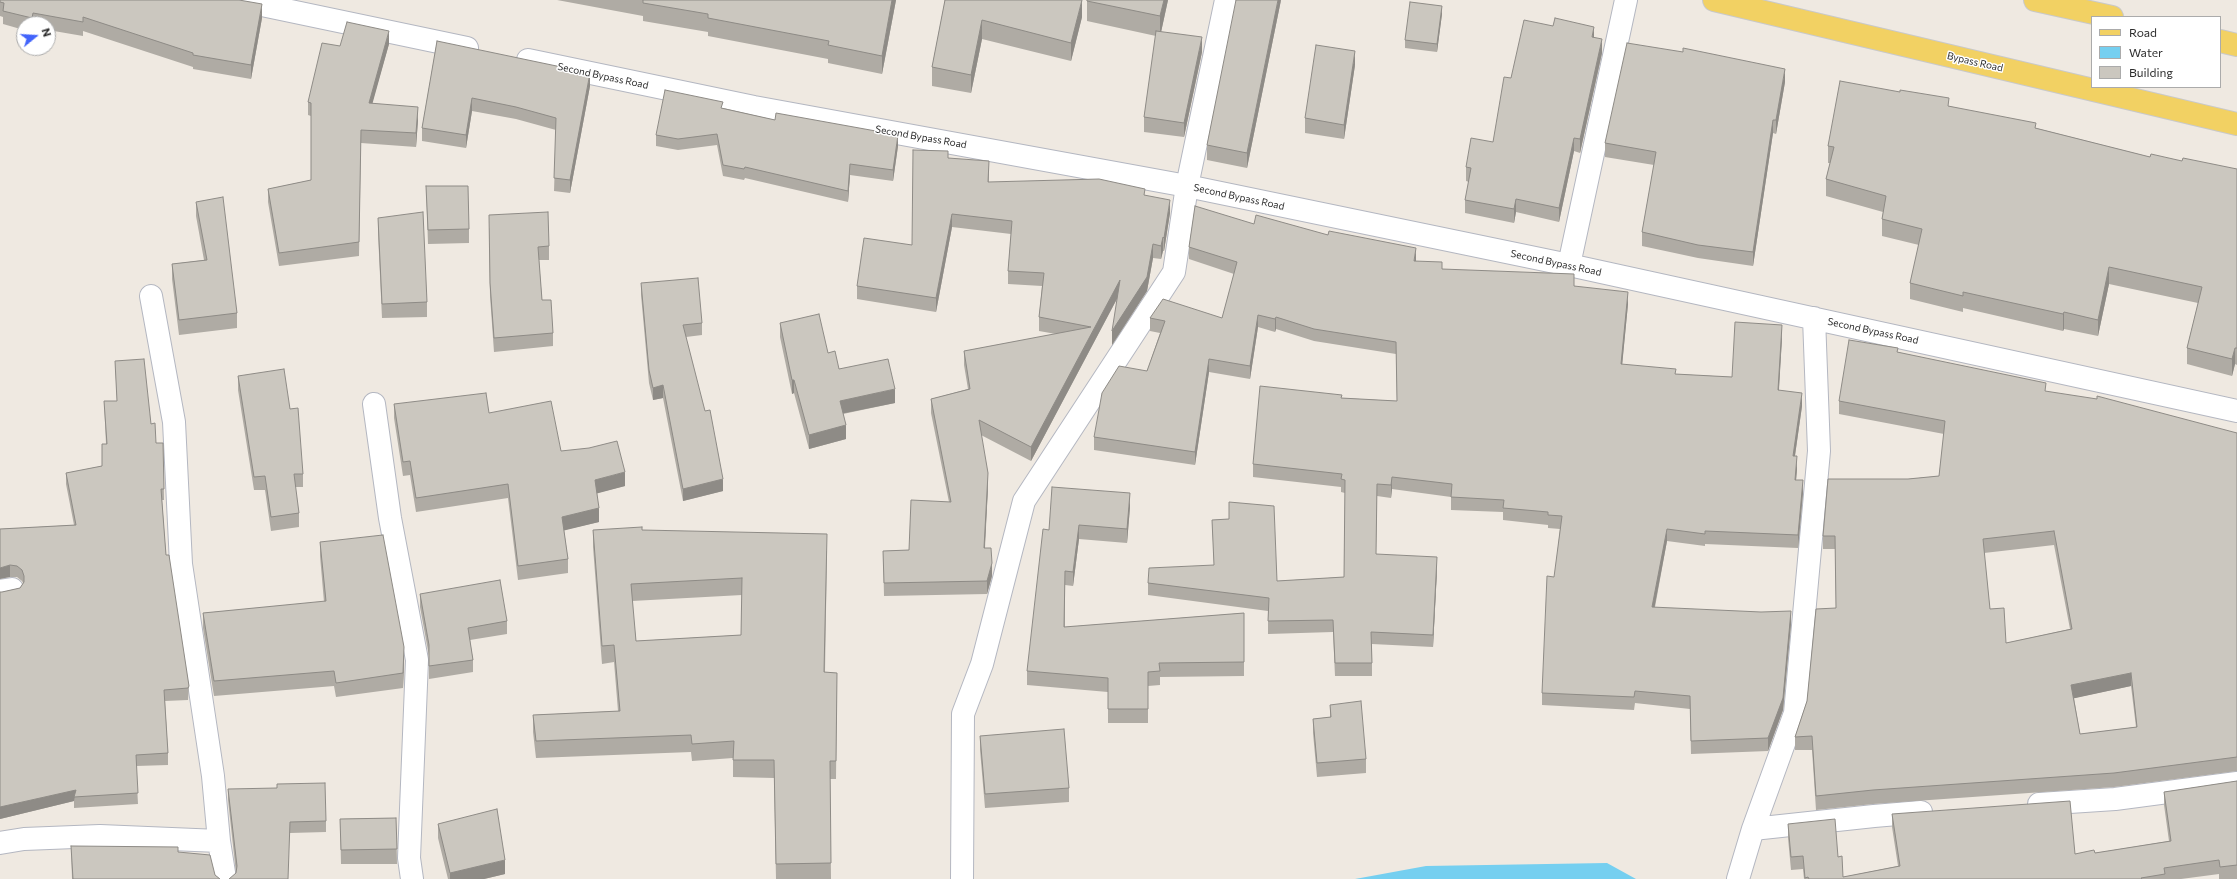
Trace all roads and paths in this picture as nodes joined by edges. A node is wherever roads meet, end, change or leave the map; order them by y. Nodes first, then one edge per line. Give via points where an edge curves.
1 (238, 0) edge
2 (1226, 0) edge
3 (1626, 0) edge
4 (1714, 0) edge
5 (2036, 0) edge
6 (2108, 16) edge
7 (2221, 41) edge
8 (2237, 45) edge
9 (2237, 124) edge
10 (1187, 186) junction
11 (1569, 265) junction
12 (150, 296) dead end
13 (1814, 318) junction
14 (374, 404) dead end
15 (2237, 411) edge
16 (2237, 783) edge
17 (2022, 806) edge
18 (1944, 811) edge
19 (1753, 829) junction
20 (219, 841) junction
21 (0, 843) edge
22 (226, 879) edge
23 (412, 879) edge
24 (962, 879) edge
25 (1738, 879) edge

1 - 10 street, Second Bypass Road via 754,107
2 - 10 street
3 - 11 street
4 - 9 main road, Bypass Road
5 - 6 main road
7 - 8 main road
10 - 11 street, Second Bypass Road
10 - 24 street via 1174,272 1024,501 982,664 963,714
11 - 13 street, Second Bypass Road
12 - 20 street via 174,422 181,564 213,776
13 - 15 street, Second Bypass Road
13 - 19 street via 1819,451 1795,713
14 - 23 street via 390,518 417,660 409,858
16 - 17 street via 2115,799
18 - 19 street
19 - 25 street
20 - 21 street via 100,836 24,838
20 - 22 street

